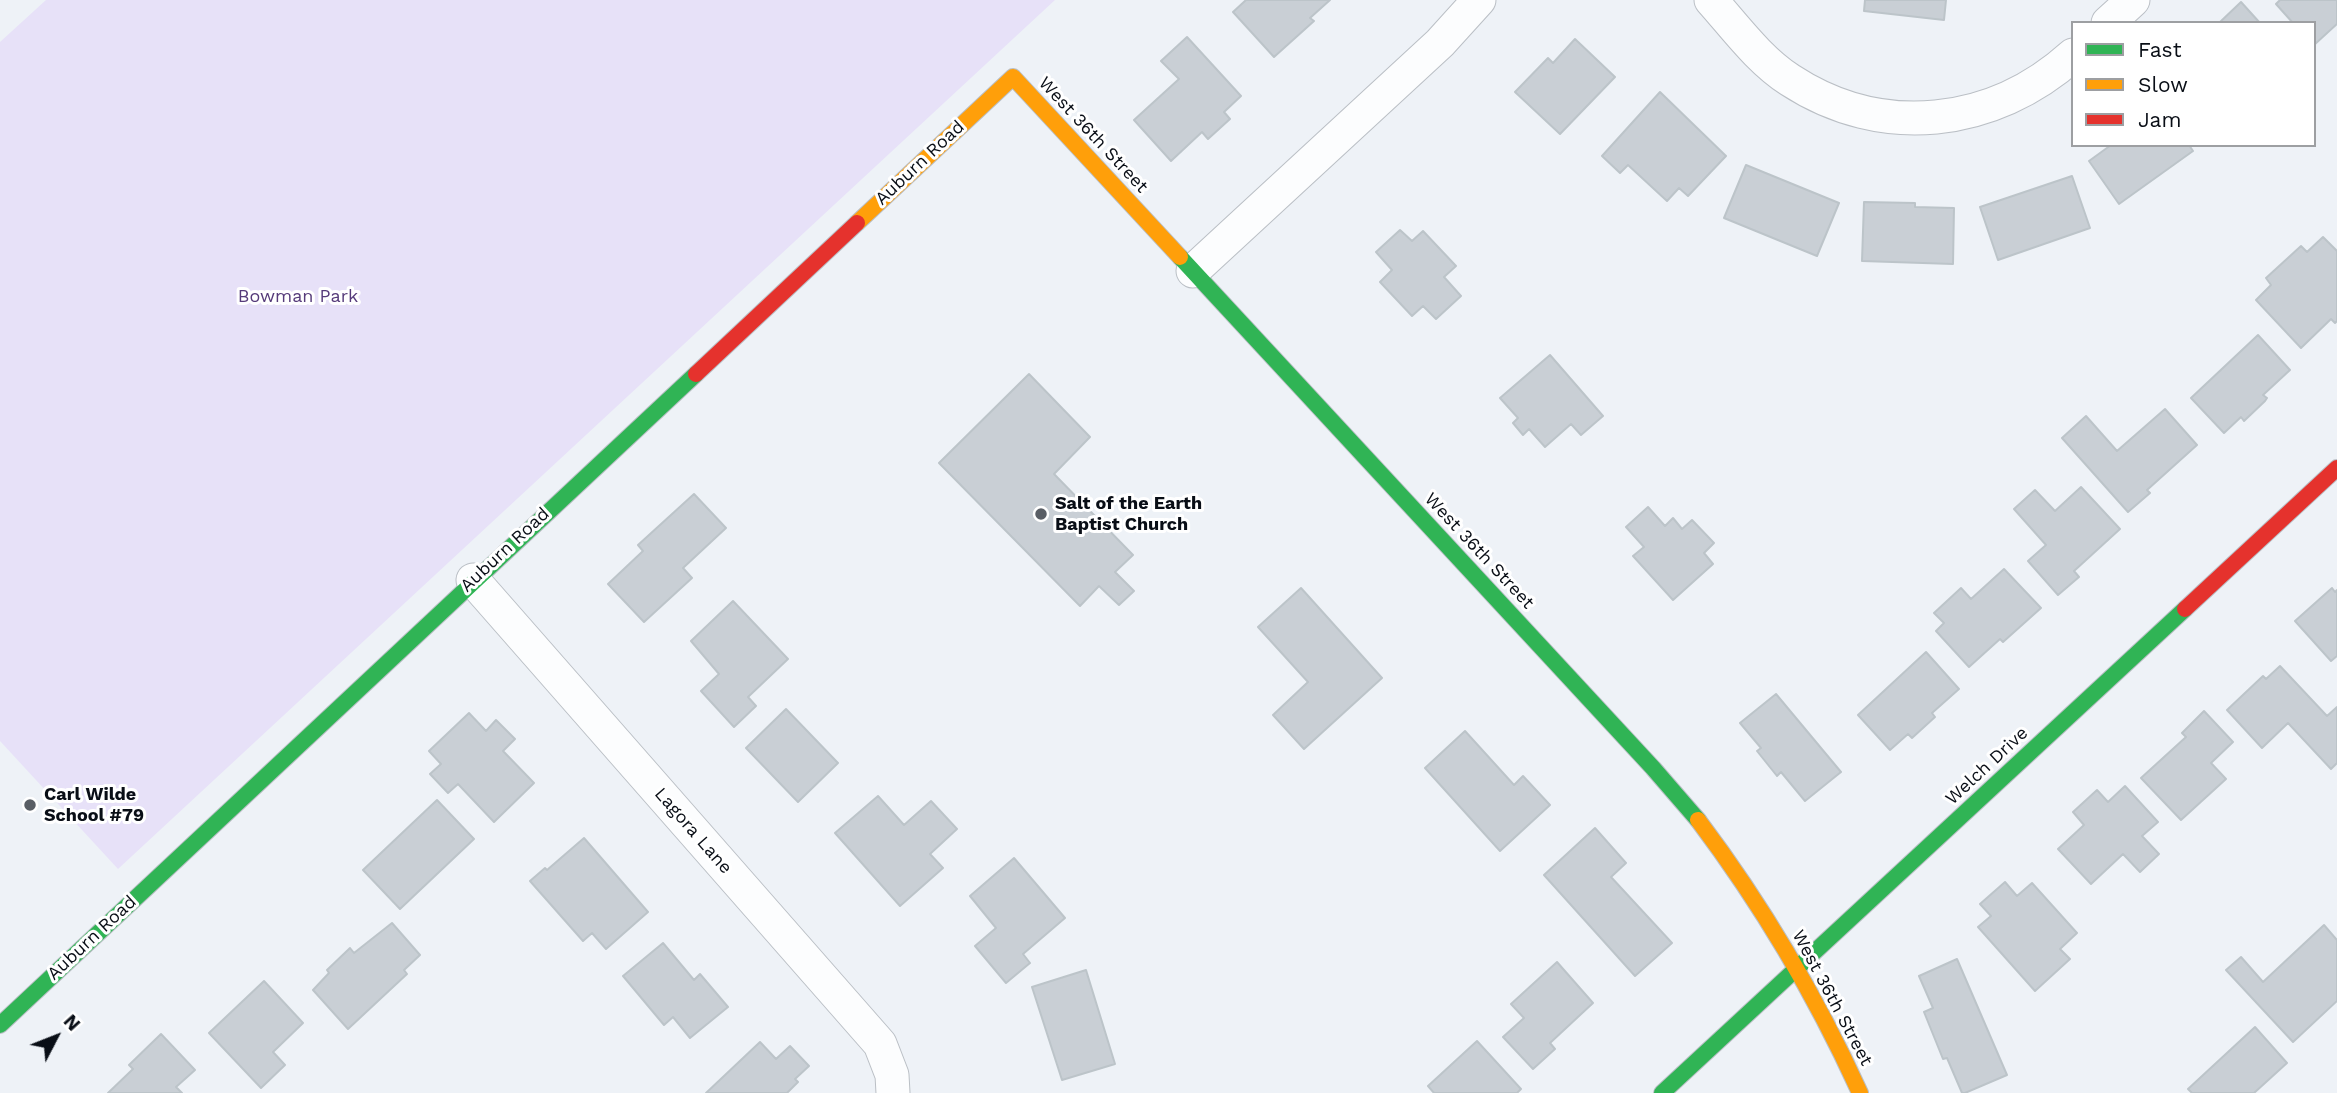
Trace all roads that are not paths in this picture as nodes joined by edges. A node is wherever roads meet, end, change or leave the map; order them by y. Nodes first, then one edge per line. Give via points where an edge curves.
1 (1479, 0) edge
2 (1711, 0) edge
3 (2133, 0) edge
4 (2110, 21) edge
5 (2071, 57) edge
6 (1013, 77) joint
7 (1193, 271) junction
8 (2337, 468) edge
9 (473, 580) junction
10 (1797, 968) junction
11 (0, 1025) edge
12 (894, 1092) edge
13 (1662, 1093) edge
14 (1860, 1093) edge

1 - 7 street via 1440,43
2 - 5 street via 1760,56 1789,79 1856,111 1912,118 1968,112 2003,102
3 - 4 street
6 - 7 street, West 36th Street
6 - 9 street, Auburn Road
7 - 10 street, West 36th Street via 1691,812 1737,872
8 - 10 street, Welch Drive
9 - 11 street, Auburn Road
9 - 12 street, Lagora Lane via 880,1044
10 - 13 street, Welch Drive
10 - 14 street, West 36th Street

